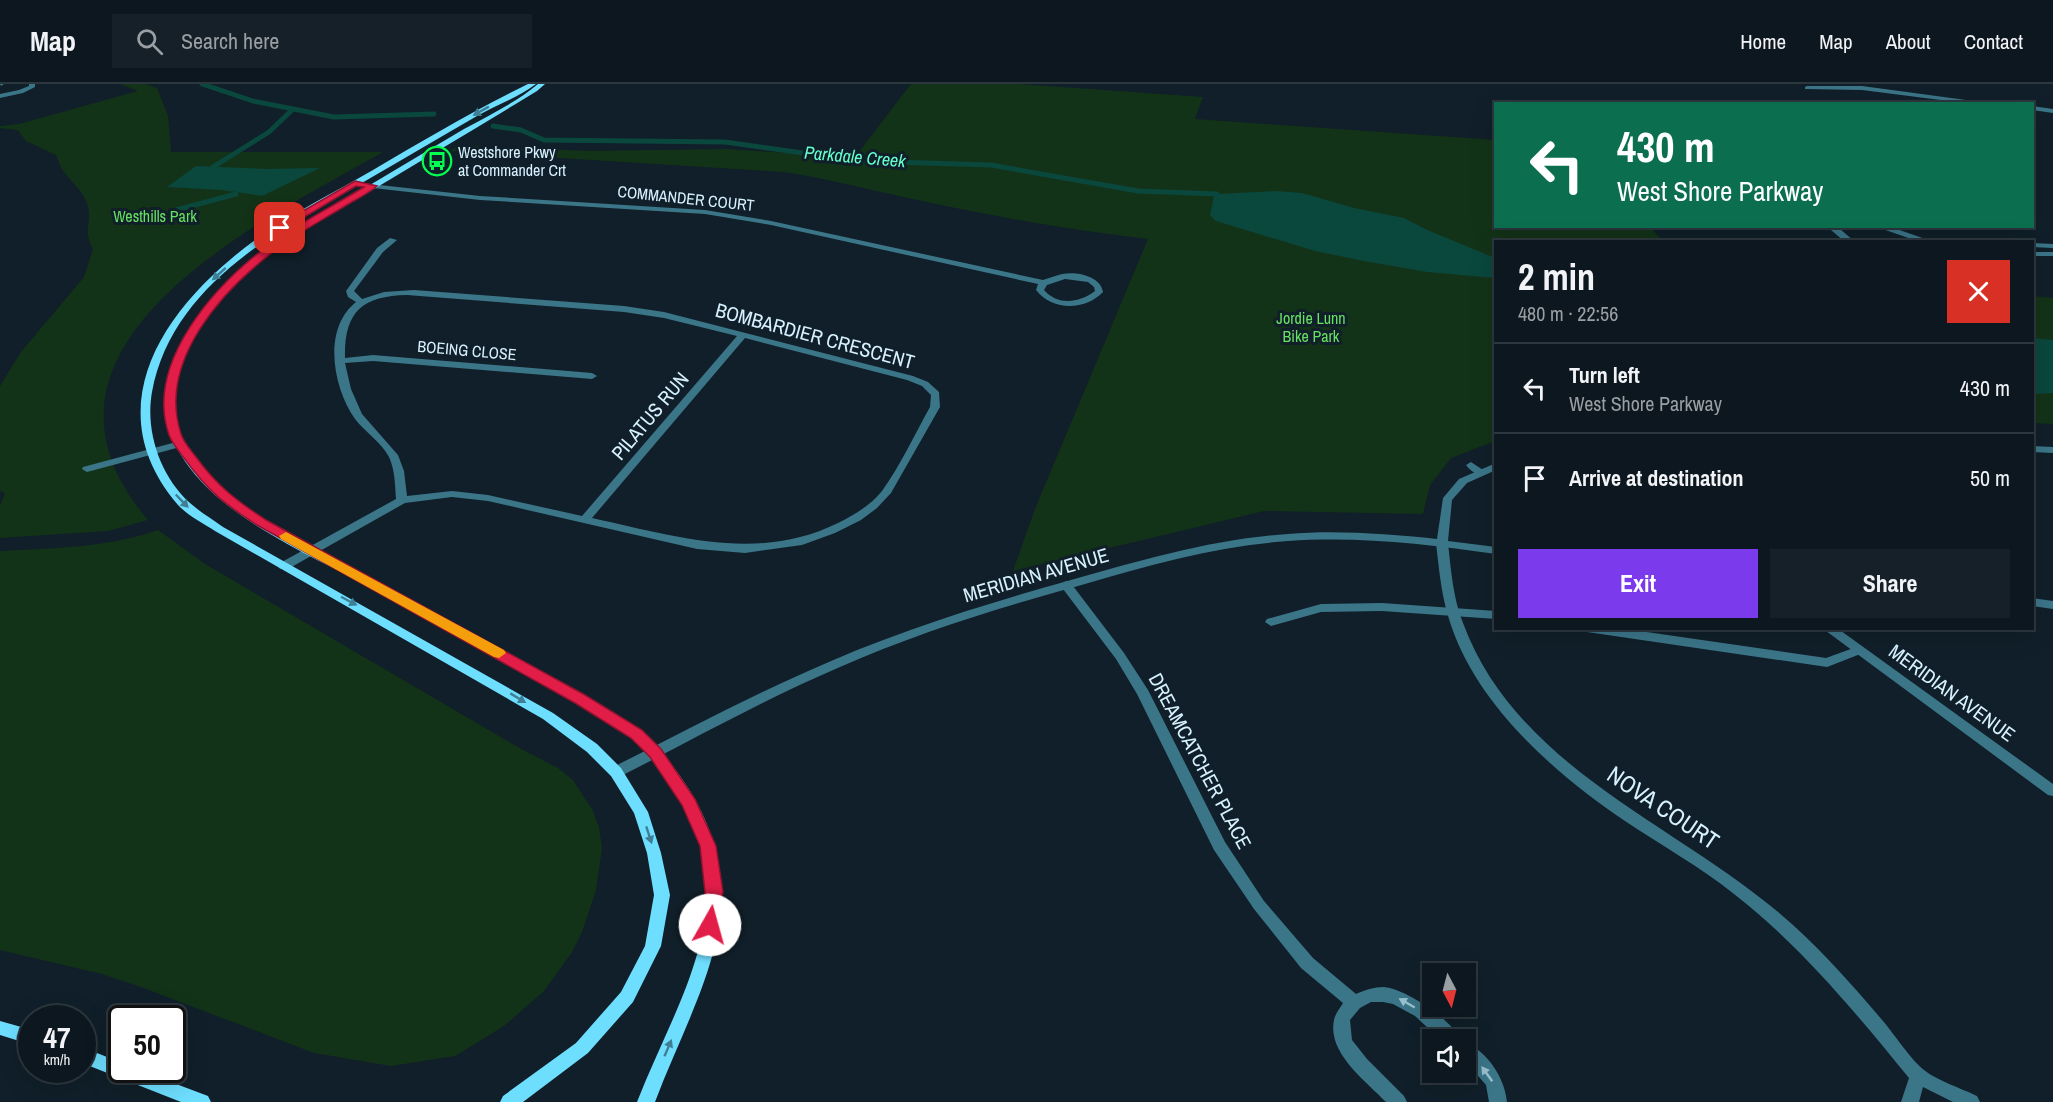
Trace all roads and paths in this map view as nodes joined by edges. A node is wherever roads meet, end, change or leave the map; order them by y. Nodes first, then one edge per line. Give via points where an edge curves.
1 (32, 84) edge
2 (532, 84) edge
3 (542, 84) edge
4 (1861, 86) edge
5 (1807, 88) dead end
6 (0, 96) edge
7 (1978, 102) edge
8 (2034, 108) edge
9 (2053, 111) edge
10 (355, 184) junction
11 (372, 186) junction
12 (1834, 228) edge
13 (1884, 228) edge
14 (393, 240) dead end
15 (1849, 240) edge
16 (1924, 240) edge
17 (2034, 244) edge
18 (2053, 246) edge
19 (2034, 254) edge
20 (2053, 254) edge
21 (1043, 283) junction
22 (361, 302) junction
23 (742, 336) junction
24 (340, 361) junction
25 (592, 376) dead end
26 (180, 444) junction
27 (2034, 449) edge
28 (2053, 450) edge
29 (151, 452) junction
30 (1471, 465) dead end
31 (1494, 467) edge
32 (87, 469) dead end
33 (1481, 472) junction
34 (402, 500) junction
35 (585, 519) junction
36 (1442, 543) junction
37 (311, 550) junction
38 (1494, 551) edge
39 (284, 566) junction
40 (1066, 585) junction
41 (2034, 602) edge
42 (2053, 605) edge
43 (1454, 612) junction
44 (1494, 615) edge
45 (1271, 622) dead end
46 (1601, 630) edge
47 (1831, 630) edge
48 (1859, 650) junction
49 (656, 753) junction
50 (616, 772) junction
51 (2053, 791) edge
52 (1354, 1002) junction
53 (0, 1028) edge
54 (1441, 1029) edge
55 (18, 1034) edge
56 (96, 1061) edge
57 (1476, 1061) edge
58 (1918, 1076) junction
59 (202, 1102) edge
60 (509, 1102) edge
61 (646, 1102) edge
62 (1398, 1102) edge
63 (1498, 1102) edge
64 (1910, 1102) edge
65 (1971, 1102) edge

1 - 6 street via 21,92
2 -> 10 main road
3 - 11 main road
4 - 5 street
4 - 7 street
8 - 9 street
10 - 11 street, COMMANDER COURT
10 -> 29 main road via 256,243 206,285 185,309 167,335 146,387 144,411
11 - 21 street, COMMANDER COURT via 501,200 705,212
11 - 26 main road via 273,246 225,289 203,316 184,345 173,377 170,407
12 - 15 street
13 - 16 street
14 - 22 street via 380,250 350,291
17 - 18 street
19 - 20 street
21 - 21 street, COMMANDER COURT via 1040,290 1044,296 1060,302 1082,302 1099,292 1091,280 1079,277 1065,276
22 - 23 street, BOMBARDIER CRESCENT via 414,293 624,309 664,315
22 - 24 street via 346,321 340,340
23 - 35 street, PILATUS RUN
23 - 35 street, BOMBARDIER CRESCENT via 910,378 932,389 936,394 935,407 886,493 857,518 831,531 771,547 697,545
24 - 25 street, BOEING CLOSE via 373,358
24 - 34 street via 342,379 357,415 392,453
26 - 29 street
26 - 37 main road via 207,482 230,502
27 - 28 street
29 - 32 street
29 -> 39 main road via 165,481 184,503 219,529
30 - 33 street
31 - 33 street, NOVA COURT
33 - 36 street, NOVA COURT via 1463,481 1446,500
34 - 35 street, BOMBARDIER CRESCENT via 471,494
34 - 37 street, BOMBARDIER CRESCENT
36 - 38 street, MERIDIAN AVENUE
36 - 40 street, MERIDIAN AVENUE via 1359,536 1262,539 1210,547
36 - 43 street, NOVA COURT
37 - 39 street, BOMBARDIER CRESCENT
37 - 49 main road via 596,708 636,734
39 -> 50 main road via 548,716 592,748
40 - 49 street, MERIDIAN AVENUE via 900,637 836,663
40 - 52 street, DREAMCATCHER PLACE via 1143,693 1219,846 1259,905 1307,963
41 - 42 street
43 - 44 street
43 - 45 street via 1321,608
43 - 58 street, NOVA COURT via 1477,668 1552,758 1597,794 1740,890 1793,934 1836,977
46 - 48 street via 1827,663
47 - 48 street, MERIDIAN AVENUE
48 - 51 street, MERIDIAN AVENUE
49 - 50 street, MERIDIAN AVENUE
61 -> 49 main road via 694,988 709,941 714,892 708,846 689,803
50 -> 60 main road via 641,812 654,853 662,895 653,946 627,997 585,1044
54 -> 52 street via 1402,999 1376,994
52 - 62 street via 1342,1020 1344,1043
53 - 55 main road
56 - 59 main road
63 -> 57 street via 1492,1078
58 - 64 street
58 - 65 street, NOVA COURT

